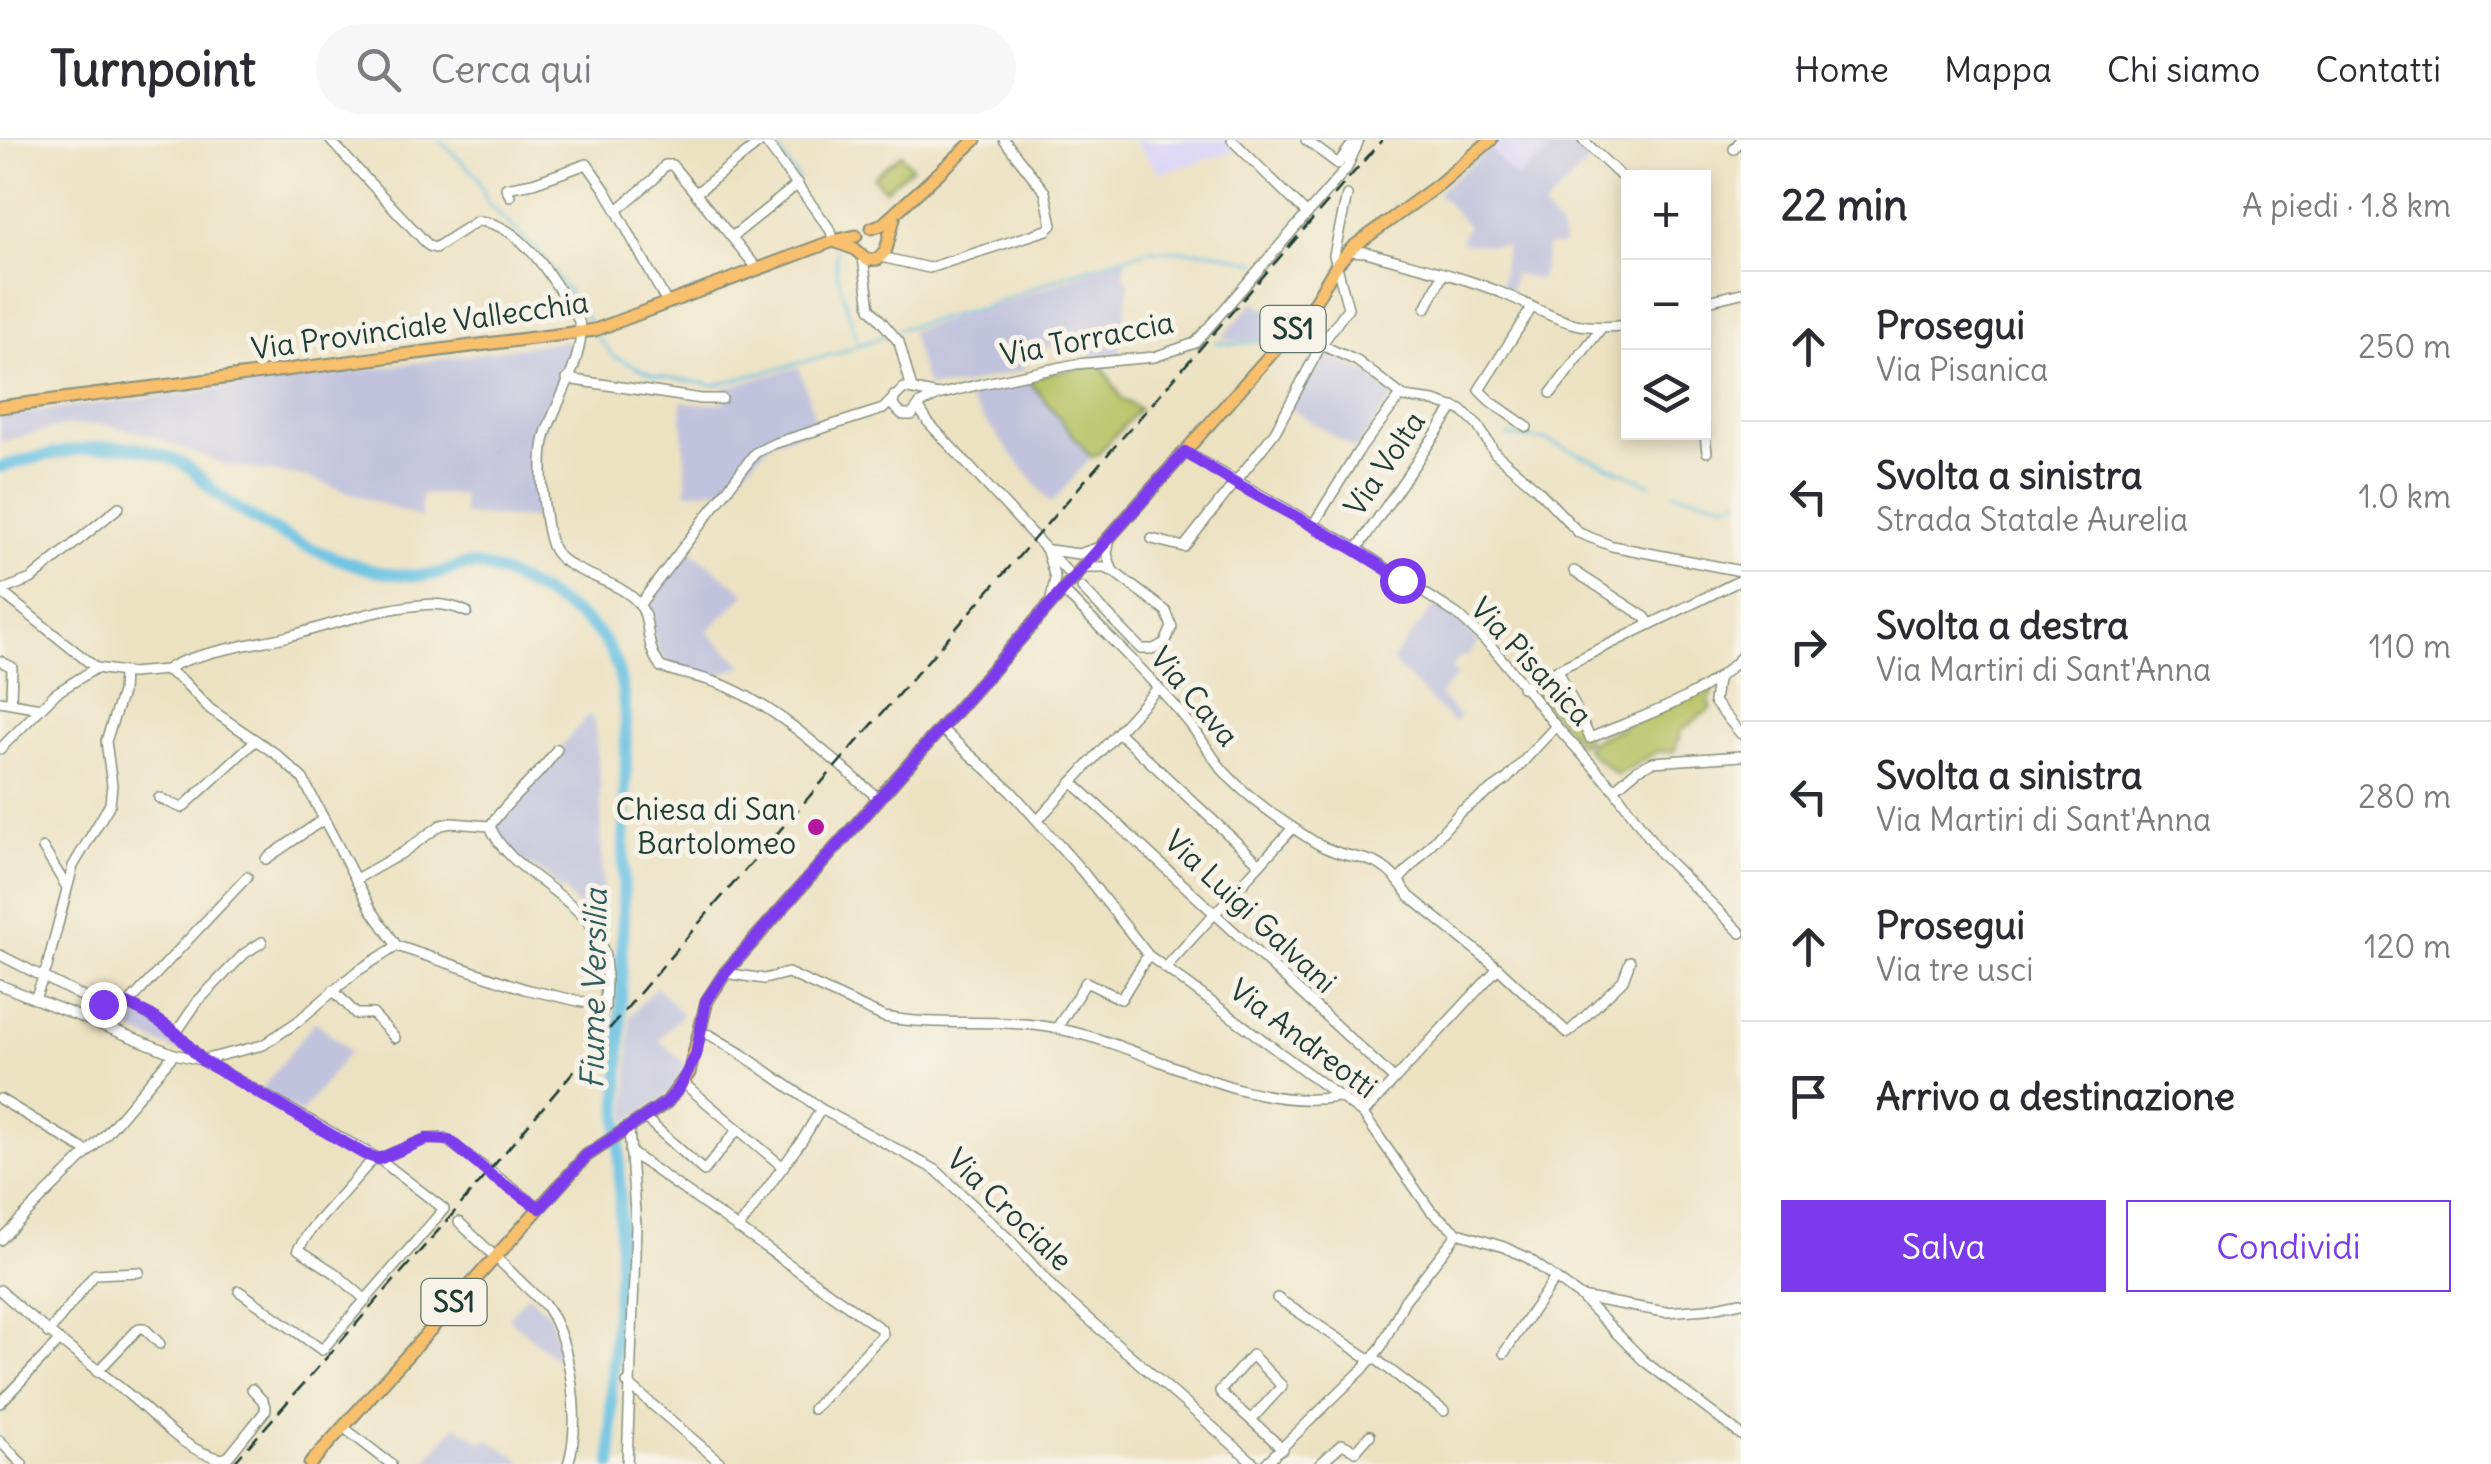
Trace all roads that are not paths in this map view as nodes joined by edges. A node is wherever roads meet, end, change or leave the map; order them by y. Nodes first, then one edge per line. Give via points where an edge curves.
1 (330, 140) edge
2 (764, 140) edge
3 (975, 140) edge
4 (1004, 140) edge
5 (1232, 140) edge
6 (1306, 140) edge
7 (1491, 140) edge
8 (1584, 140) edge
9 (1358, 144) edge
10 (1621, 176) edge
11 (798, 184) junction
12 (696, 193) junction
13 (1347, 195) dead end
14 (510, 196) dead end
15 (901, 206) junction
16 (616, 210) junction
17 (1307, 214) junction
18 (732, 237) junction
19 (833, 241) junction
20 (872, 249) junction
21 (1350, 251) junction
22 (1338, 263) junction
23 (757, 268) junction
24 (1444, 274) junction
25 (1741, 293) edge
26 (1711, 300) edge
27 (668, 303) junction
28 (1426, 308) dead end
29 (1531, 309) junction
30 (1621, 326) edge
31 (1602, 327) junction
32 (581, 332) junction
33 (1286, 337) junction
34 (1320, 344) junction
35 (906, 368) junction
36 (567, 380) junction
37 (914, 390) junction
38 (897, 393) junction
39 (1551, 393) dead end
40 (938, 394) junction
41 (1401, 395) junction
42 (722, 398) dead end
43 (920, 406) junction
44 (0, 407) edge
45 (1454, 407) junction
46 (883, 408) junction
47 (903, 415) junction
48 (928, 422) junction
49 (1527, 427) dead end
50 (1706, 440) edge
51 (1185, 452) junction
52 (1707, 452) dead end
53 (1234, 482) junction
54 (119, 507) dead end
55 (1313, 525) junction
56 (1152, 539) dead end
57 (1105, 542) junction
58 (1358, 549) junction
59 (1046, 550) junction
60 (1084, 568) junction
61 (1574, 571) dead end
62 (1741, 571) edge
63 (1114, 572) junction
64 (1072, 576) dead end
65 (1741, 580) edge
66 (1082, 588) dead end
67 (1063, 590) junction
68 (0, 591) edge
69 (640, 604) junction
70 (1050, 604) junction
71 (466, 612) dead end
72 (1650, 624) junction
73 (1741, 657) edge
74 (0, 661) edge
75 (96, 668) junction
76 (1558, 669) junction
77 (167, 670) junction
78 (124, 673) junction
79 (1539, 678) junction
80 (1717, 680) junction
81 (1564, 683) junction
82 (1522, 686) junction
83 (1157, 689) junction
84 (6, 701) edge
85 (40, 708) junction
86 (1556, 726) junction
87 (940, 728) junction
88 (1118, 732) junction
89 (1741, 734) edge
90 (256, 740) junction
91 (0, 749) edge
92 (557, 749) dead end
93 (1741, 756) edge
94 (1072, 782) junction
95 (1614, 789) junction
96 (159, 798) dead end
97 (878, 798) junction
98 (324, 819) junction
99 (1038, 820) junction
100 (490, 826) junction
101 (1294, 828) junction
102 (44, 848) dead end
103 (266, 859) dead end
104 (1260, 864) junction
105 (247, 877) dead end
106 (356, 880) junction
107 (1399, 880) junction
108 (66, 886) junction
109 (1214, 914) junction
110 (1741, 933) edge
111 (262, 942) dead end
112 (397, 946) junction
113 (1148, 955) junction
114 (0, 956) edge
115 (1630, 961) dead end
116 (1165, 968) junction
117 (1498, 968) junction
118 (725, 973) junction
119 (44, 977) junction
120 (0, 985) edge
121 (333, 990) junction
122 (35, 999) junction
123 (128, 1004) junction
124 (1057, 1028) junction
125 (176, 1033) junction
126 (700, 1033) junction
127 (395, 1038) dead end
128 (174, 1054) junction
129 (202, 1060) junction
130 (1394, 1079) junction
131 (682, 1082) junction
132 (1338, 1096) junction
133 (0, 1099) edge
134 (821, 1109) junction
135 (1363, 1114) junction
136 (646, 1118) junction
137 (627, 1129) junction
138 (738, 1130) junction
139 (88, 1152) junction
140 (630, 1152) junction
141 (376, 1158) junction
142 (783, 1167) junction
143 (540, 1208) junction
144 (459, 1222) dead end
145 (738, 1228) junction
146 (1458, 1233) junction
147 (0, 1240) edge
148 (495, 1256) junction
149 (139, 1272) dead end
150 (1555, 1278) junction
151 (0, 1290) edge
152 (239, 1291) dead end
153 (1581, 1297) junction
154 (1278, 1298) dead end
155 (365, 1300) junction
156 (1741, 1302) edge
157 (48, 1333) junction
158 (59, 1341) junction
159 (160, 1344) dead end
160 (1504, 1353) dead end
161 (1372, 1358) junction
162 (97, 1372) junction
163 (628, 1383) junction
164 (252, 1389) dead end
165 (0, 1403) edge
166 (813, 1409) dead end
167 (1444, 1411) dead end
168 (1251, 1420) junction
169 (342, 1427) junction
170 (1370, 1435) dead end
171 (1741, 1436) edge
172 (0, 1442) edge
173 (1283, 1450) junction
174 (22, 1464) edge
175 (310, 1464) edge
176 (391, 1464) edge
177 (568, 1464) edge
178 (626, 1464) edge
179 (722, 1464) edge
180 (1255, 1464) edge
181 (1265, 1464) edge
182 (1320, 1464) edge

1 - 32 street via 428,246 477,221 500,228 534,253
2 - 11 street
2 - 12 street
3 - 15 main road
4 - 20 street via 1045,192 1052,225 1047,230 929,268
5 - 17 street
6 - 9 street via 1338,164
7 - 21 main road, SS1
8 - 10 street
9 - 17 street, Via Torraccia via 1347,168
11 - 18 street
11 - 19 street
12 - 16 street via 668,164
12 - 18 street
13 - 22 street via 1334,255
14 - 16 street via 506,188 587,164
15 - 20 main road
15 - 20 main road via 872,228 881,232
16 - 27 street
17 - 40 street, Via Torraccia via 1195,343 1154,357 1076,364
18 - 23 street
19 - 20 main road, Via Provinciale Vallecchia
19 - 23 main road, Via Provinciale Vallecchia
20 - 35 street via 870,308 899,342
21 - 22 main road, SS1
21 - 24 street
22 - 33 main road, SS1
22 - 34 street via 1350,304
23 - 27 main road, Via Provinciale Vallecchia
24 - 28 street
24 - 29 street
25 - 26 street
27 - 32 main road, Via Provinciale Vallecchia
29 - 31 street via 1554,320
29 - 49 street via 1479,390
30 - 31 street
31 - 39 street
32 - 36 street
32 - 44 main road, Via Provinciale Vallecchia
33 - 34 street
33 - 51 main road, SS1
34 - 41 street via 1370,369
34 - 53 street via 1275,432
35 - 37 street
35 - 38 street
36 - 42 street
36 - 69 street via 544,438 552,546 564,562
37 - 38 street, Via Torraccia
37 - 40 street, Via Torraccia
37 - 43 street
38 - 46 street
38 - 47 street via 893,406
40 - 43 street, Via Torraccia
41 - 45 street
41 - 55 street
43 - 47 street, Via Torraccia
43 - 48 street
45 - 58 street, Via Volta
45 - 62 street via 1579,533 1612,546
46 - 47 street
46 - 69 street via 754,454
47 - 48 street
48 - 59 street
50 - 52 street
51 - 53 street, Via Pisanica
51 - 57 main road, SS1
53 - 55 street, Via Pisanica
53 - 56 street via 1184,547
54 - 68 street via 52,565
55 - 58 street, Via Pisanica
57 - 59 street via 1078,554
57 - 60 main road, SS1
57 - 63 street
58 - 82 street, Via Pisanica via 1458,615
59 - 64 street
59 - 70 street via 1054,578
60 - 63 street
60 - 67 main road, SS1
61 - 72 street
63 - 66 street via 1166,610 1172,627 1165,643 1141,649
65 - 72 street
67 - 70 main road, SS1
67 - 83 street, Via Cava
68 - 75 street
69 - 97 street via 648,647 661,667 746,696
70 - 87 main road, SS1
71 - 77 street via 425,604 346,618
72 - 76 street
73 - 80 street
74 - 84 street via 12,667
75 - 78 street
75 - 85 street
76 - 79 street
76 - 81 street
77 - 78 street
77 - 90 street
78 - 108 street via 106,741 110,804
79 - 81 street via 1551,696
79 - 82 street
80 - 81 street via 1590,738
80 - 89 street via 1714,702
82 - 86 street, Via Pisanica
83 - 88 street
83 - 101 street, Via Cava via 1224,772
84 - 85 street
85 - 91 street
86 - 95 street, Via Pisanica
86 - 107 street via 1506,780 1460,812
87 - 97 main road, SS1
87 - 99 street, Via Andreotti
88 - 94 street
88 - 104 street
90 - 96 street via 182,808
90 - 98 street via 302,779
92 - 100 street
93 - 95 street via 1653,762
94 - 99 street
94 - 109 street, Via Luigi Galvani
95 - 110 street, Via Pisanica via 1662,854
97 - 118 main road, SS1
98 - 103 street
98 - 106 street
99 - 113 street, Via Andreotti
100 - 106 street via 442,825
100 - 112 street via 519,866 540,877 589,927 604,952 605,1008
101 - 104 street
101 - 107 street, Via Cava via 1326,849 1372,859
102 - 108 street
104 - 109 street
105 - 123 street
106 - 112 street
107 - 117 street, Via Cava via 1409,896
108 - 119 street
109 - 116 street
109 - 130 street, Via Luigi Galvani
111 - 125 street via 198,1000
112 - 121 street
113 - 116 street, Via Andreotti
113 - 124 street via 1121,999 1086,982
114 - 119 street
115 - 117 street, Via Cava via 1623,980 1568,1034
116 - 132 street, Via Andreotti
117 - 130 street
118 - 124 street via 764,979 788,973 898,1020
118 - 126 main road, SS1 via 706,1001
119 - 122 street
119 - 123 street via 88,1000
120 - 122 street
121 - 127 street via 356,1014 373,1014
121 - 129 street via 263,1045
122 - 128 street
123 - 125 street
124 - 132 street via 1264,1096
125 - 129 street
126 - 131 main road, SS1
126 - 134 street, Via Crociale
128 - 129 street
128 - 139 street
129 - 141 street
130 - 135 street
131 - 136 main road, SS1
131 - 138 street
132 - 135 street, Via Andreotti
133 - 139 street
134 - 142 street
134 - 180 street, Via Crociale via 936,1170 1054,1289
135 - 146 street, Via Andreotti via 1431,1211
136 - 137 main road, SS1
136 - 138 street via 704,1171
137 - 140 street
137 - 143 main road, SS1 via 586,1156
138 - 142 street
139 - 147 street
140 - 145 street
140 - 163 street via 636,1226
141 - 143 street via 426,1139 449,1140
141 - 155 street via 298,1248
141 - 155 street via 444,1209
142 - 145 street
143 - 148 main road, SS1
144 - 148 street
145 - 166 street via 881,1329
146 - 150 street, Via Andreotti via 1504,1246
146 - 161 street via 1405,1300
148 - 169 main road, SS1
148 - 177 street via 556,1321 575,1405
149 - 157 street via 96,1274
150 - 153 street, Via Andreotti
150 - 160 street
151 - 157 street
152 - 155 street via 322,1350
153 - 156 street, Via Andreotti via 1666,1312
153 - 171 street via 1644,1361
154 - 161 street
157 - 158 street
158 - 162 street
158 - 165 street
159 - 162 street via 138,1328
161 - 167 street
161 - 173 street
162 - 164 street via 172,1436 223,1460 266,1410
163 - 178 street
163 - 179 street
168 - 168 street via 1220,1391 1251,1355 1282,1385
168 - 173 street
169 - 175 main road, SS1
169 - 176 street
170 - 182 street via 1356,1451 1342,1444
172 - 174 street
173 - 181 street

